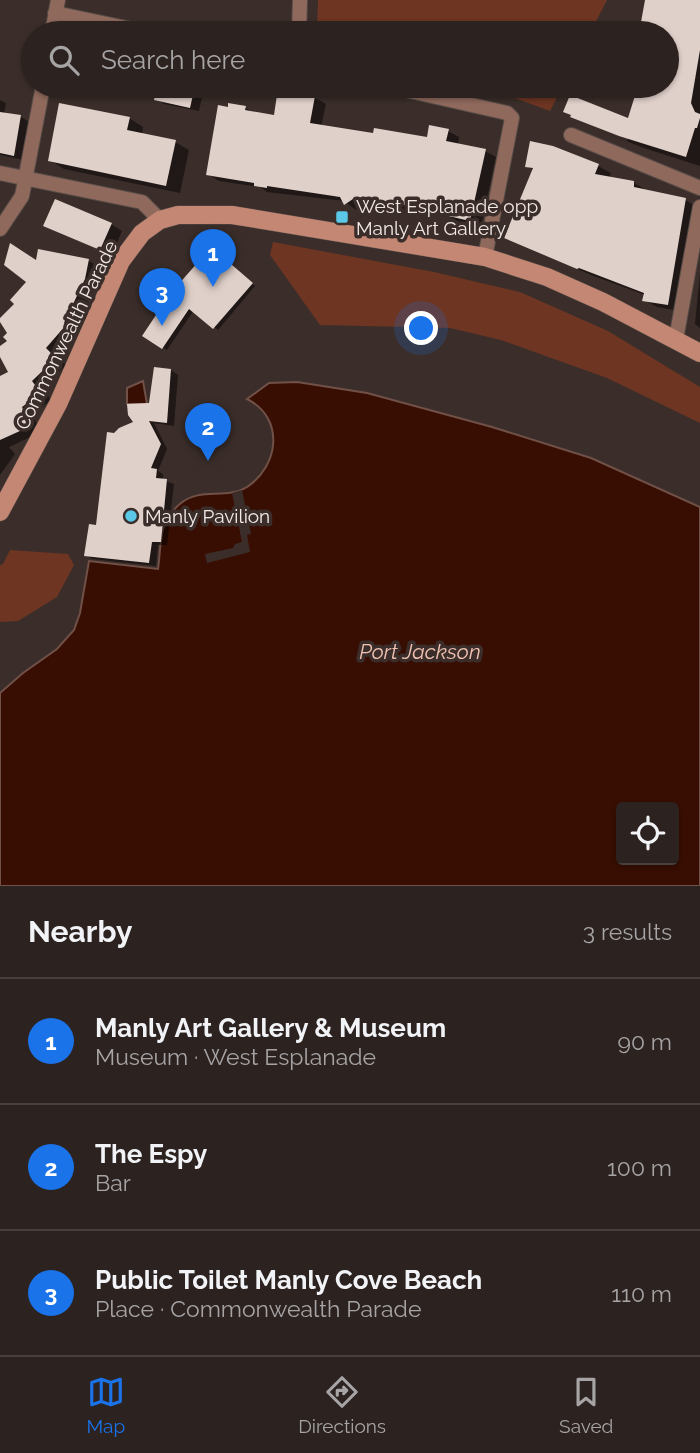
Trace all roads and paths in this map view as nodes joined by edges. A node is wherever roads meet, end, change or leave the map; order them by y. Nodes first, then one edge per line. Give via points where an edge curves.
1 (300, 0) edge
2 (57, 7) edge
3 (107, 21) edge
4 (299, 21) edge
5 (41, 98) edge
6 (441, 98) edge
7 (571, 135) dead end
8 (0, 173) edge
9 (27, 178) junction
10 (700, 188) edge
11 (700, 207) edge
12 (160, 220) junction
13 (0, 229) edge
14 (485, 257) junction
15 (676, 339) junction
16 (700, 353) edge
17 (0, 512) edge

1 - 4 street
2 - 3 street
5 - 9 street
6 - 14 street via 512,118
7 - 10 street
8 - 9 street
9 - 12 street via 142,202
9 - 13 street via 22,196
11 - 15 street
12 - 14 main road via 194,214 232,215
12 - 17 main road, Commonwealth Parade via 142,233 121,261 58,404
14 - 15 main road via 547,277
15 - 16 main road

